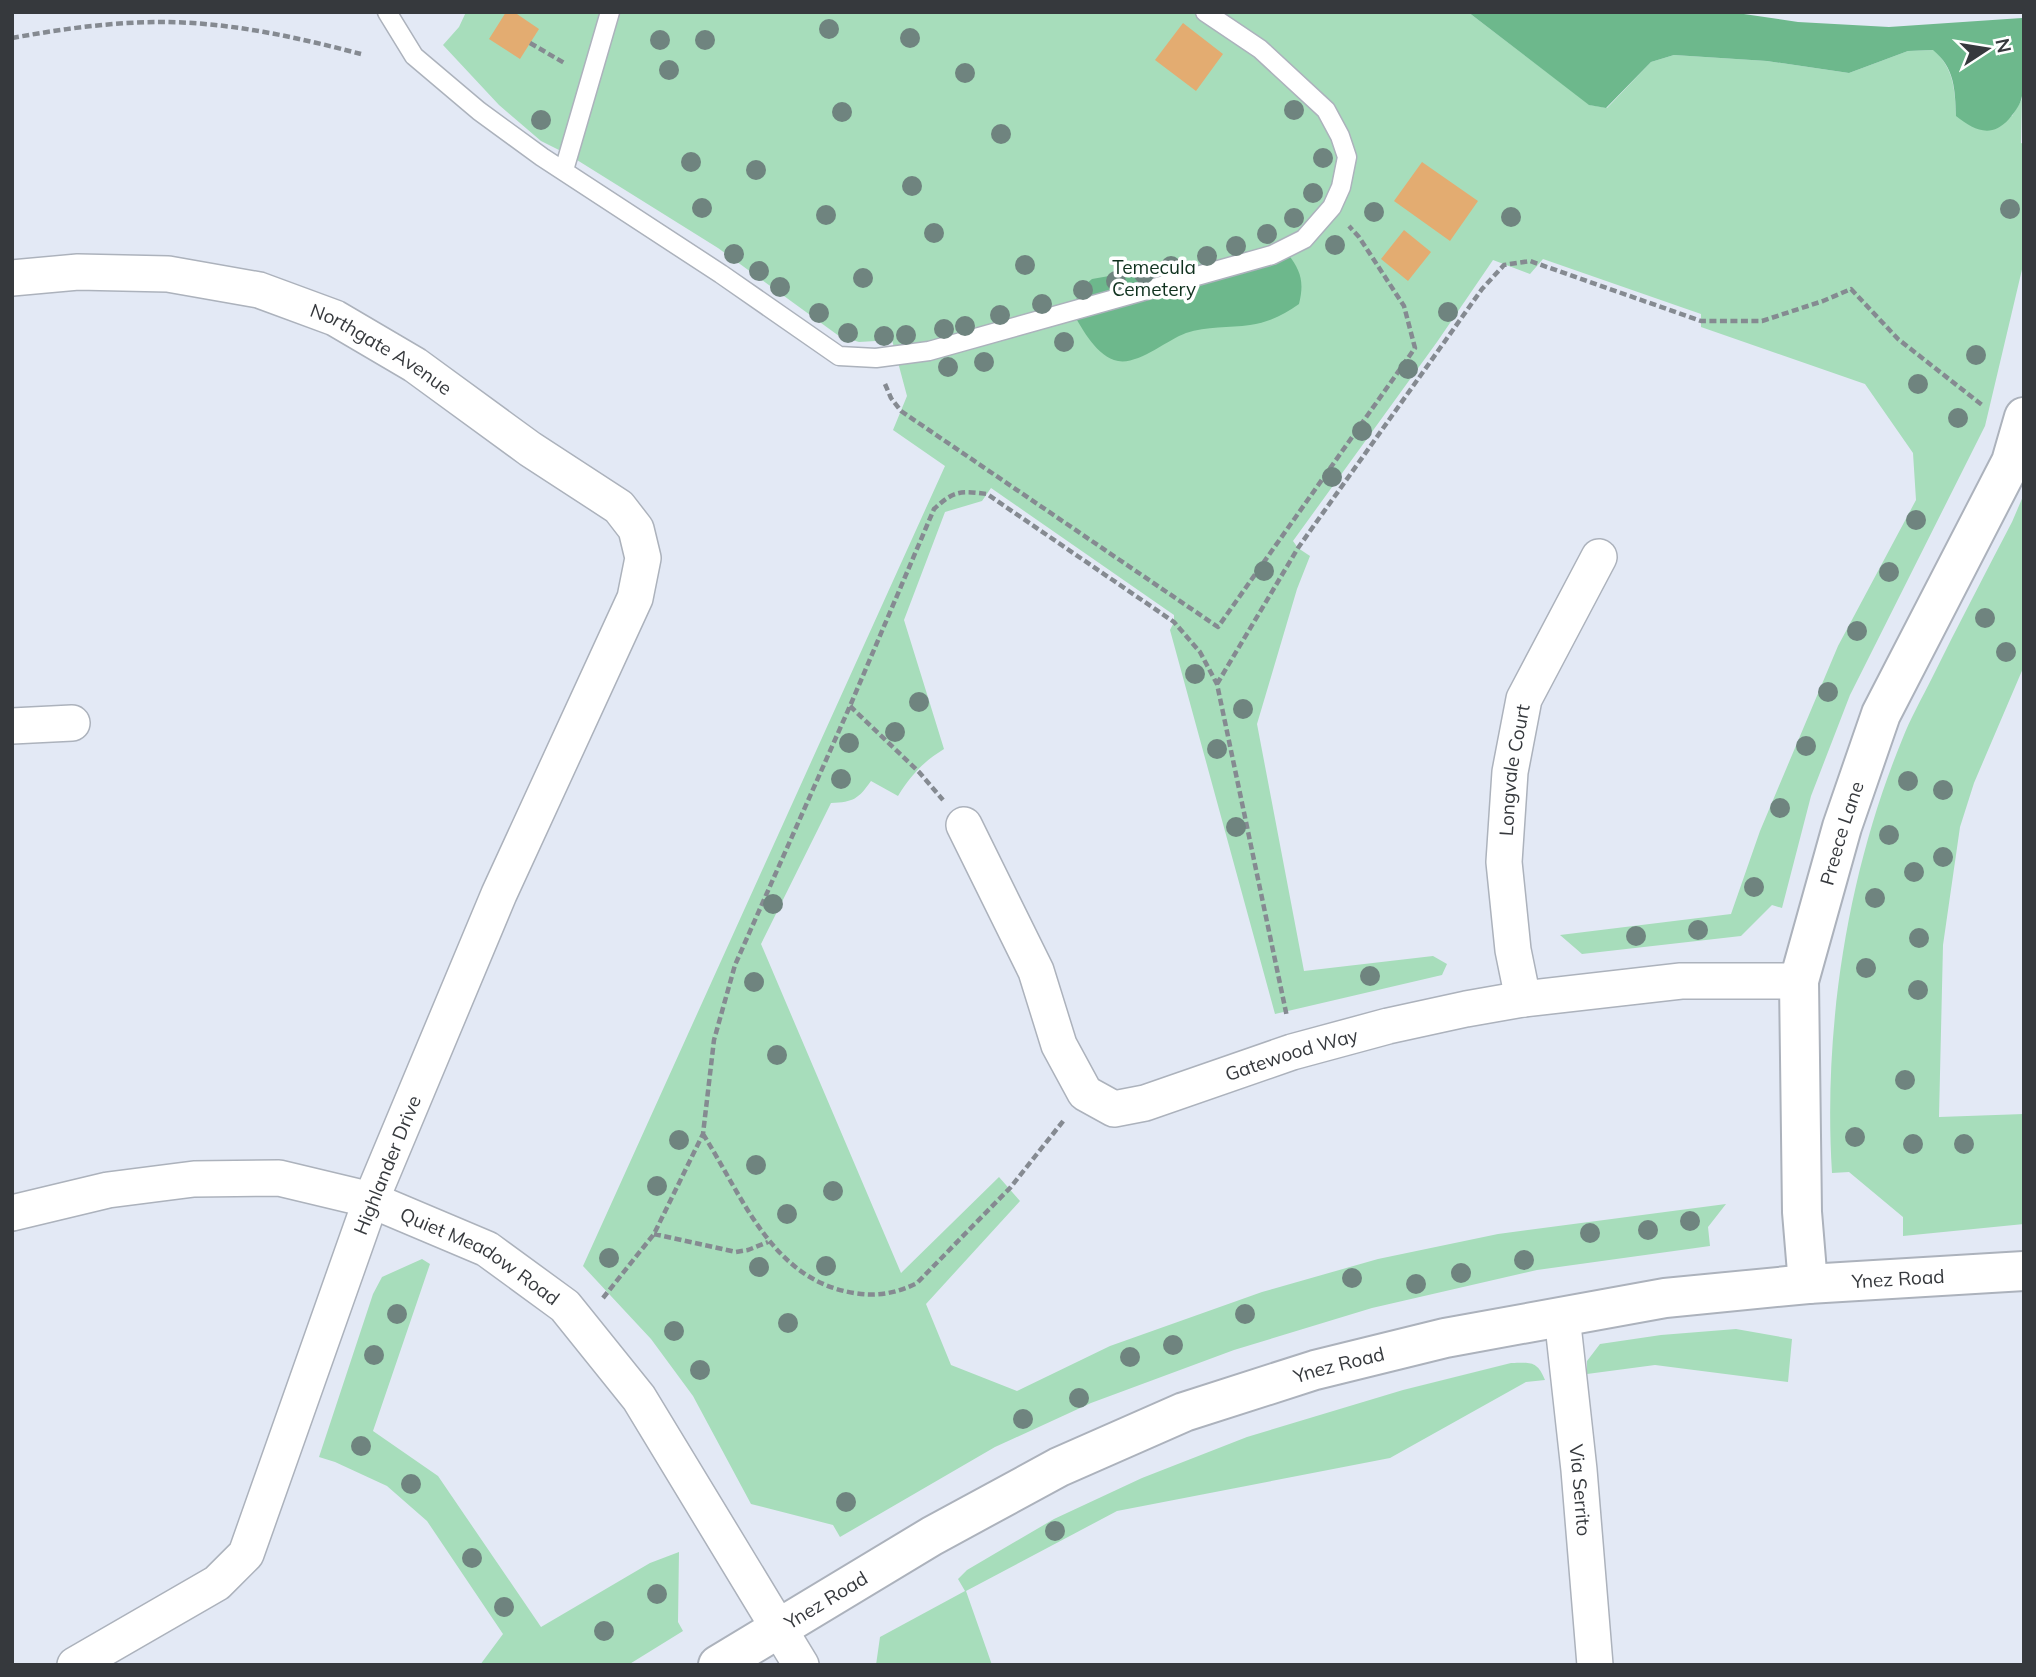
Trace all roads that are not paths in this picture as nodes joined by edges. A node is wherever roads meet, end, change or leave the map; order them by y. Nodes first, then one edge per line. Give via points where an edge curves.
1 (387, 12) edge
2 (610, 12) edge
3 (1205, 12) edge
4 (564, 170) junction
5 (12, 278) edge
6 (2024, 417) edge
7 (1599, 557) dead end
8 (635, 598) joint
9 (72, 723) dead end
10 (12, 726) edge
11 (964, 825) road end
12 (1799, 981) junction
13 (1523, 999) junction
14 (371, 1200) junction
15 (12, 1213) edge
16 (2024, 1271) edge
17 (1808, 1284) junction
18 (1562, 1316) junction
19 (778, 1628) junction
20 (75, 1665) edge
21 (718, 1665) edge
22 (801, 1665) edge
23 (1595, 1665) edge

1 - 4 lane via 414,56 441,81
2 - 4 lane
3 - 4 lane via 1260,49 1326,110 1347,157 1332,207 1304,239 1272,255 929,351 876,358 839,356
5 - 8 street, Northgate Avenue via 78,272 168,274 258,290 335,318 415,365 619,507 636,529 643,558
6 - 12 main road, Preece Lane via 2011,462 1881,714 1842,827
7 - 13 street, Longvale Court via 1524,699 1510,772 1504,862
8 - 14 street, Highlander Drive via 499,894
9 - 10 street
11 - 13 street, Gatewood Way via 1036,971 1059,1045 1085,1094 1114,1110 1376,1029
12 - 13 street, Gatewood Way via 1681,981
12 - 17 main road, Preece Lane via 1802,1212
14 - 15 street, Quiet Meadow Road via 279,1178 194,1179 108,1190
14 - 19 street, Quiet Meadow Road via 487,1249 565,1306 639,1398
14 - 20 street, Highlander Drive via 246,1554 217,1583
16 - 17 main road, Ynez Road
17 - 18 main road, Ynez Road via 1665,1298
18 - 19 main road, Ynez Road via 1315,1370 1184,1412 1059,1467
18 - 23 street, Via Serrito
19 - 21 main road, Ynez Road
19 - 22 street, Quiet Meadow Road

